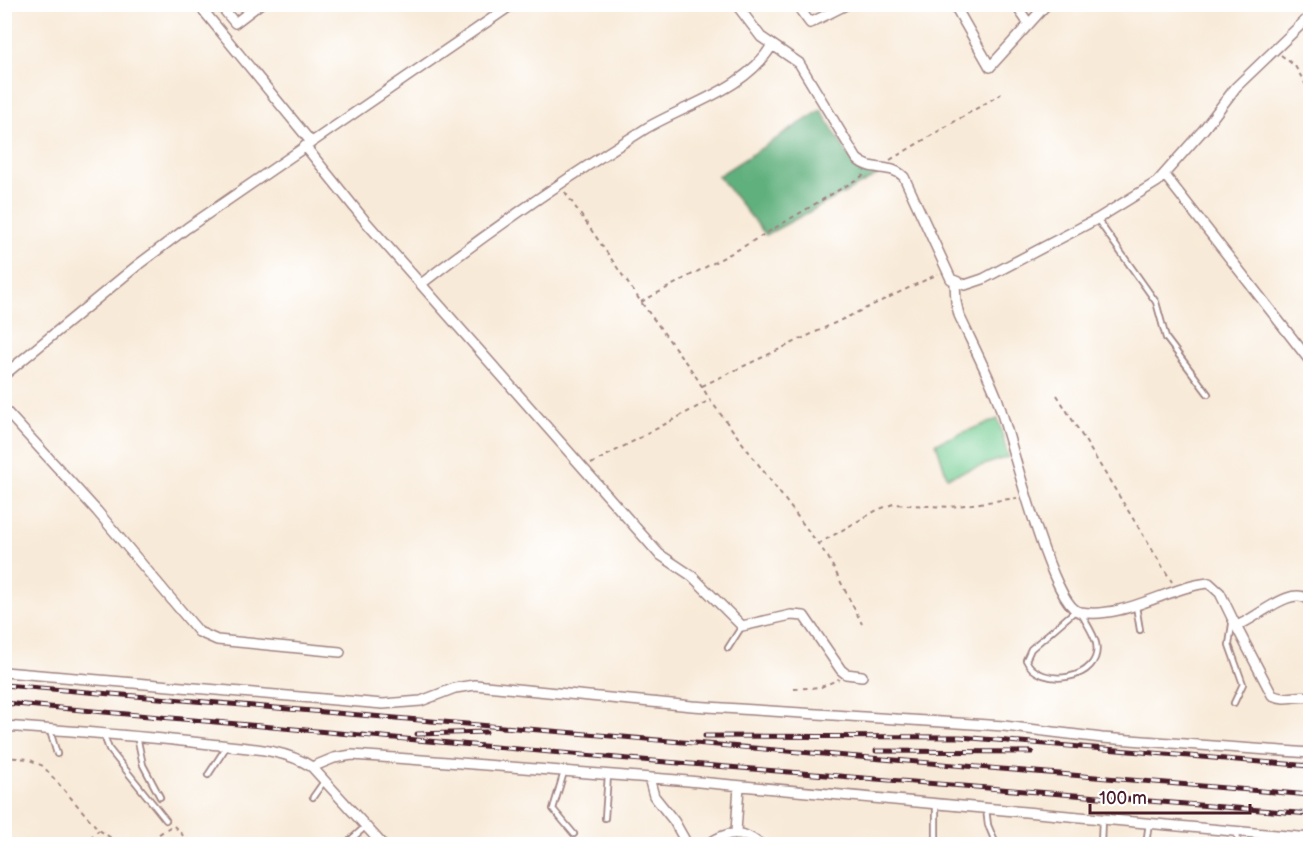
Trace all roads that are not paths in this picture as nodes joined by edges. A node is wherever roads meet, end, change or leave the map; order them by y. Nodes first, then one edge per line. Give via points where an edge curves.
1 (198, 4) edge
2 (219, 4) edge
3 (260, 4) edge
4 (513, 4) edge
5 (736, 4) edge
6 (796, 4) edge
7 (848, 4) edge
8 (954, 4) edge
9 (1015, 4) edge
10 (1047, 4) edge
11 (1311, 16) edge
12 (1029, 24) junction
13 (771, 45) junction
14 (308, 144) junction
15 (1164, 174) junction
16 (1097, 219) junction
17 (955, 283) junction
18 (421, 284) junction
19 (1311, 362) edge
20 (4, 375) edge
21 (1208, 394) dead end
22 (4, 408) edge
23 (1311, 601) edge
24 (1136, 606) junction
25 (1078, 611) junction
26 (1234, 625) junction
27 (742, 626) junction
28 (1140, 630) dead end
29 (728, 648) dead end
30 (340, 652) dead end
31 (4, 672) edge
32 (862, 676) dead end
33 (1311, 697) edge
34 (1234, 703) dead end
35 (4, 726) edge
36 (49, 729) junction
37 (103, 733) junction
38 (136, 736) junction
39 (227, 746) junction
40 (1311, 753) edge
41 (57, 754) dead end
42 (312, 767) junction
43 (564, 772) junction
44 (608, 775) junction
45 (208, 776) dead end
46 (649, 778) junction
47 (325, 780) junction
48 (739, 786) junction
49 (160, 796) dead end
50 (313, 797) dead end
51 (936, 804) junction
52 (986, 809) junction
53 (605, 818) dead end
54 (1101, 819) junction
55 (166, 820) dead end
56 (1149, 823) junction
57 (366, 826) junction
58 (1237, 831) junction
59 (736, 832) junction
60 (574, 834) dead end
61 (1311, 838) edge
62 (1292, 840) edge
63 (345, 844) edge
64 (382, 844) edge
65 (687, 844) edge
66 (708, 844) edge
67 (760, 844) edge
68 (936, 844) edge
69 (996, 844) edge
70 (1101, 844) edge
71 (1146, 844) edge
72 (1238, 844) edge

1 - 14 street
2 - 3 street via 235,23
4 - 14 street
5 - 13 street
6 - 7 street via 810,23
8 - 12 street via 990,68
9 - 12 street
10 - 12 street
11 - 15 street via 1236,87
13 - 17 street via 799,63 857,159 864,165 893,169 904,177
13 - 18 street via 756,67 738,80 646,129 477,241
14 - 18 street via 366,222
14 - 20 street via 138,264
15 - 16 street
15 - 19 street
16 - 17 street via 974,283
16 - 21 lane via 1156,302 1166,338
17 - 25 street via 959,315 997,399 1036,529 1067,601
18 - 27 street via 659,554 692,576
22 - 30 street via 206,637
23 - 26 street via 1303,595 1293,595 1250,621
24 - 25 street
24 - 26 street via 1205,583 1220,593
24 - 28 lane
25 - 25 lane via 1031,649 1026,660 1029,668 1041,676 1058,678 1092,664 1096,644
26 - 33 street via 1272,695 1288,699
26 - 34 lane via 1229,645 1243,684
27 - 29 lane
27 - 32 street via 791,615 804,616 846,674
31 - 40 street via 383,704 421,701 455,688 475,686
35 - 36 street
36 - 37 street
36 - 41 lane
37 - 38 street
37 - 55 lane via 109,749
38 - 39 street
38 - 49 lane via 143,765
39 - 42 street via 286,754
39 - 45 lane
42 - 43 street via 352,755
42 - 47 street
43 - 44 street
43 - 60 lane via 553,809
44 - 46 street
44 - 53 lane
46 - 48 street
46 - 65 street via 654,796
47 - 50 lane
47 - 57 street
48 - 51 street
48 - 59 street
51 - 52 street
51 - 68 lane
52 - 54 street
52 - 69 lane
54 - 56 street
54 - 70 lane
56 - 58 street
56 - 71 lane
57 - 63 lane
57 - 64 street
58 - 62 street
58 - 72 lane
59 - 66 street
59 - 67 street
61 - 62 street

